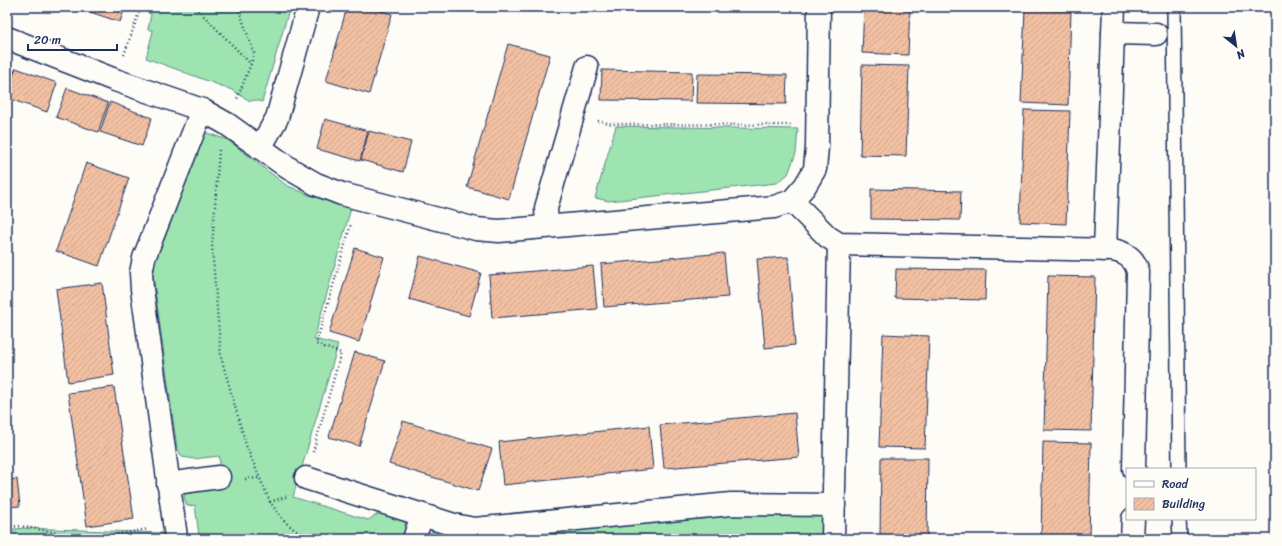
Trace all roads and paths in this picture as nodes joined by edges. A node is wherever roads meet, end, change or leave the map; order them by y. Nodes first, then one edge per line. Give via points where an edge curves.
1 (141, 7) edge
2 (195, 7) edge
3 (238, 7) edge
4 (308, 7) edge
5 (819, 7) edge
6 (1114, 7) edge
7 (1174, 7) edge
8 (1113, 33) junction
9 (1156, 34) dead end
10 (7, 38) edge
11 (251, 64) junction
12 (587, 67) dead end
13 (115, 80) junction
14 (202, 110) junction
15 (574, 114) junction
16 (227, 124) junction
17 (818, 125) junction
18 (260, 148) junction
19 (359, 198) junction
20 (792, 201) junction
21 (547, 226) junction
22 (839, 244) junction
23 (1105, 250) junction
24 (1134, 468) edge
25 (1179, 468) edge
26 (219, 477) dead end
27 (306, 478) junction
28 (168, 484) junction
29 (270, 502) junction
30 (834, 505) junction
31 (422, 515) junction
32 (1133, 520) edge
33 (1179, 520) edge
34 (7, 527) edge
35 (175, 531) joint
36 (306, 539) edge
37 (414, 539) edge
38 (833, 539) edge
39 (1132, 539) edge
40 (1180, 539) edge

1 - 13 path
2 - 11 path
3 - 11 path via 254,53
4 - 18 street via 277,118
5 - 17 street
6 - 8 street
7 - 25 lane
8 - 9 street
8 - 23 street
10 - 13 street
11 - 16 path
12 - 15 street
13 - 14 street
14 - 16 street
14 - 28 street via 144,258 141,273
15 - 17 path via 612,124
15 - 21 street via 546,208
16 - 18 street
16 - 29 path via 219,144 212,248 221,357 247,448
17 - 20 street via 815,169
18 - 19 street via 316,184
19 - 21 street via 476,229 499,231
19 - 27 path via 316,344 341,353
20 - 21 street via 774,207
20 - 22 street via 828,237
22 - 23 street
22 - 30 street
23 - 24 street via 1129,255 1138,272
26 - 28 street
27 - 29 path via 302,491
27 - 31 street
28 - 35 street
29 - 36 path via 285,522
30 - 31 street via 731,504 474,529
30 - 38 street
31 - 37 street
32 - 39 street
33 - 40 lane
34 - 35 path via 20,526 90,539

